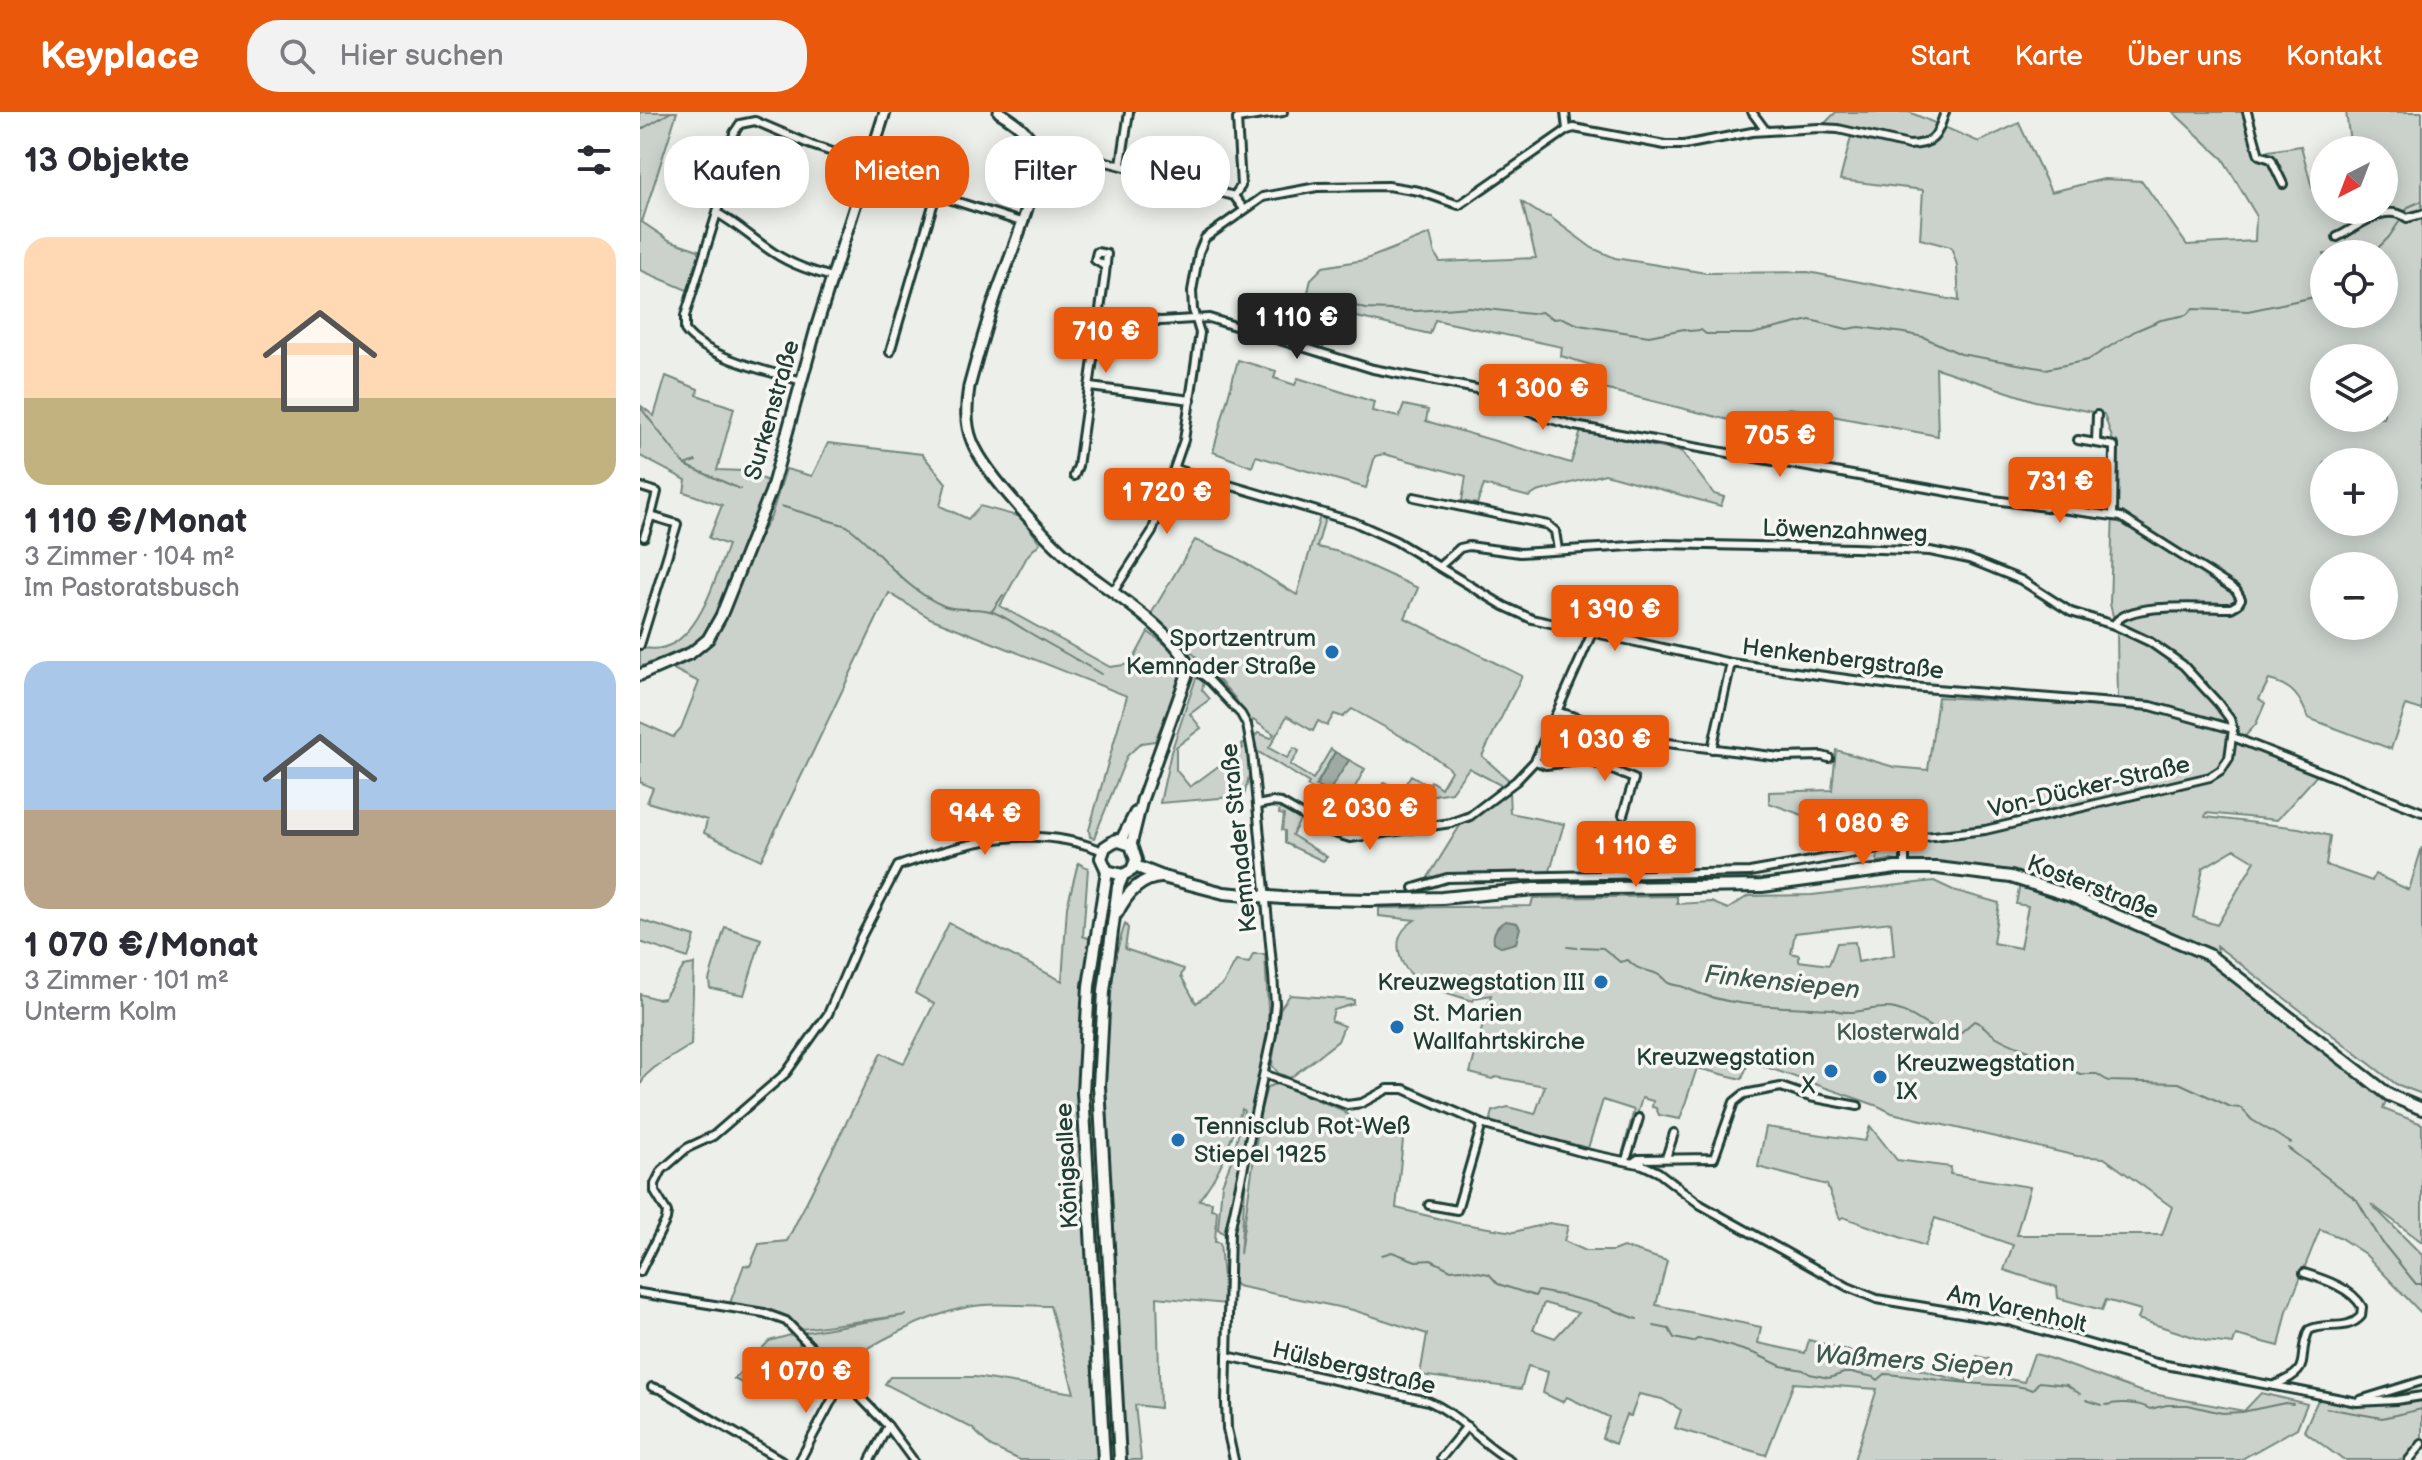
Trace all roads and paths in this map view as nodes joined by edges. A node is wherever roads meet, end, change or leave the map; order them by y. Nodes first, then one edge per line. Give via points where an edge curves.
1 (885, 112) edge
2 (988, 112) edge
3 (999, 112) edge
4 (1129, 112) edge
5 (1283, 112) edge
6 (1565, 112) edge
7 (1752, 112) edge
8 (1945, 112) edge
9 (2247, 112) edge
10 (1567, 130) junction
11 (1766, 131) junction
12 (878, 136) edge
13 (1021, 136) edge
14 (1025, 136) edge
15 (1125, 136) edge
16 (825, 150) edge
17 (1105, 160) edge
18 (1121, 164) edge
19 (2283, 184) dead end
20 (1230, 195) edge
21 (1234, 196) junction
22 (969, 205) edge
23 (855, 208) edge
24 (932, 208) edge
25 (1025, 208) edge
26 (1244, 209) junction
27 (717, 213) junction
28 (2422, 214) edge
29 (1021, 222) junction
30 (2337, 237) dead end
31 (1106, 267) dead end
32 (832, 277) junction
33 (1100, 317) junction
34 (1196, 319) junction
35 (890, 352) dead end
36 (802, 381) junction
37 (1090, 387) junction
38 (1191, 400) junction
39 (2097, 415) dead end
40 (2078, 440) dead end
41 (2096, 442) junction
42 (1175, 469) junction
43 (1074, 476) dead end
44 (641, 487) edge
45 (1439, 491) dead end
46 (1414, 497) dead end
47 (1438, 502) junction
48 (2113, 515) junction
49 (651, 516) junction
50 (644, 537) dead end
51 (1558, 550) junction
52 (1440, 566) junction
53 (1113, 592) junction
54 (640, 610) edge
55 (650, 614) junction
56 (2114, 625) junction
57 (1592, 633) junction
58 (640, 645) edge
59 (1188, 663) junction
60 (1731, 663) junction
61 (640, 675) edge
62 (1559, 712) junction
63 (2233, 733) junction
64 (1712, 749) junction
65 (1829, 758) dead end
66 (1535, 761) junction
67 (1257, 805) junction
68 (2422, 812) edge
69 (1623, 815) dead end
70 (1126, 843) junction
71 (1905, 844) junction
72 (1103, 851) junction
73 (1136, 863) junction
74 (1905, 868) junction
75 (1107, 871) junction
76 (1123, 875) junction
77 (1163, 877) junction
78 (1192, 885) junction
79 (1414, 888) dead end
80 (1265, 897) junction
81 (1114, 918) junction
82 (1264, 1074) junction
83 (1858, 1106) dead end
84 (2422, 1109) edge
85 (1639, 1118) dead end
86 (1482, 1124) junction
87 (1674, 1133) dead end
88 (1666, 1158) junction
89 (1626, 1160) junction
90 (1634, 1162) junction
91 (1429, 1205) dead end
92 (640, 1272) edge
93 (2304, 1273) dead end
94 (640, 1293) edge
95 (1227, 1356) junction
96 (845, 1381) junction
97 (2422, 1381) edge
98 (2274, 1385) junction
99 (652, 1387) dead end
100 (2422, 1396) edge
101 (2357, 1402) junction
102 (888, 1426) junction
103 (1467, 1426) junction
104 (2422, 1444) edge
105 (1441, 1458) edge
106 (781, 1460) edge
107 (800, 1460) edge
108 (870, 1460) edge
109 (913, 1460) edge
110 (1104, 1460) edge
111 (1120, 1460) edge
112 (1234, 1460) edge
113 (1510, 1460) edge
114 (2409, 1460) edge

1 - 12 main road, Surkenstraße
2 - 13 main road
3 - 14 main road via 1018,124
4 - 15 street
5 - 21 street via 1237,119 1241,186
6 - 10 street
7 - 11 street
8 - 11 street via 1936,135 1920,144 1838,129
9 - 19 street via 2259,155 2271,159
10 - 11 street via 1665,145
10 - 26 street via 1459,205 1379,185 1329,186 1263,197
16 - 27 street via 745,118 734,133
17 - 18 street
20 - 21 street
21 - 26 street
22 - 29 street
23 - 32 main road, Surkenstraße
24 - 35 street
25 - 29 main road, Kemnader Straße
26 - 34 street via 1202,243 1191,302
27 - 32 street via 775,254
27 - 36 street via 685,330 726,356
28 - 30 street via 2407,218 2384,212
29 - 53 main road, Kemnader Straße via 969,387 968,429 981,460 1031,518 1071,560
31 - 33 street
32 - 36 main road, Surkenstraße
33 - 34 street
33 - 37 street
34 - 38 street via 1200,333
34 - 48 street via 1209,318 1373,369 1477,389 1575,426 1994,500
36 - 61 main road, Surkenstraße via 771,491 717,624 691,653
37 - 38 street
37 - 43 street
38 - 42 street
39 - 41 street
40 - 41 street
41 - 48 street via 2114,446
42 - 52 street, Henkenbergstraße via 1354,522
42 - 53 street via 1152,532
44 - 49 street via 657,492
45 - 47 street
46 - 47 street
47 - 51 street via 1548,525 1555,531
48 - 56 street via 2236,590 2241,599 2231,608 2125,614
49 - 50 street
49 - 55 street via 677,524
51 - 52 street, Löwenzahnweg via 1520,553 1469,546
51 - 56 street, Löwenzahnweg via 1662,544 1930,551 1995,568 2071,612
52 - 57 street, Henkenbergstraße via 1519,614
53 - 59 main road, Kemnader Straße via 1155,626
54 - 55 street
55 - 58 street
56 - 63 street, Löwenzahnweg via 2183,665 2230,719
57 - 60 street, Henkenbergstraße
57 - 62 street
59 - 67 street, Kemnader Straße via 1243,718
59 - 70 main road via 1188,676
60 - 63 street, Henkenbergstraße via 1898,686 2138,704
60 - 64 street
62 - 64 street via 1644,738
62 - 66 street
63 - 68 street, Henkenbergstraße
63 - 71 street, Von-Dücker-Straße via 2226,764 2202,780
64 - 65 street
66 - 67 street via 1470,816 1363,838 1331,832 1281,803
66 - 69 street via 1546,765 1588,760 1634,779
67 - 80 street, Kemnader Straße
70 - 72 main road via 1112,842
70 - 73 main road
71 - 74 street
71 - 79 street via 1750,872 1447,878
72 - 75 main road, Königsallee
72 - 92 street via 1060,837 1026,836 967,844 898,866 824,1022 786,1073 713,1136 687,1148 662,1170 655,1192 666,1220
73 - 76 main road
73 - 77 main road
73 - 78 main road
74 - 80 main road, Kosterstraße via 1762,886 1534,889 1398,900
74 - 84 main road, Kosterstraße via 1996,875 2041,885 2199,950 2389,1095
75 - 76 main road
75 - 110 main road, Königsallee via 1089,986 1083,1092
76 - 81 main road, Königsallee
77 - 78 main road
77 - 81 main road, Königsallee via 1138,886
78 - 80 main road, Kosterstraße
80 - 82 street, Kemnader Straße via 1275,1004
81 - 111 main road, Königsallee via 1099,1086
82 - 86 street, Am Varenholt via 1347,1105 1388,1089 1404,1089
82 - 95 street, Kemnader Straße via 1230,1231
83 - 88 street, Am Varenholt via 1781,1087 1744,1094 1734,1102 1714,1158
85 - 89 street
86 - 89 street, Am Varenholt
86 - 91 street via 1457,1210
87 - 88 street
88 - 90 street, Am Varenholt
89 - 90 street, Am Varenholt
90 - 98 street, Am Varenholt via 1658,1172 1701,1205 1877,1299 2009,1321 2156,1363
93 - 98 street via 2357,1299 2361,1316 2349,1325 2309,1330 2300,1370
94 - 96 street via 776,1316
95 - 103 street, Hülsbergstraße via 1428,1401
95 - 112 street, Kemnader Straße via 1227,1429
96 - 102 street
96 - 107 street
97 - 101 street
98 - 101 street, Am Varenholt
99 - 106 street
100 - 101 street, Am Varenholt
102 - 108 street
102 - 109 street
103 - 105 street
103 - 113 street, Hülsbergstraße
104 - 114 street

